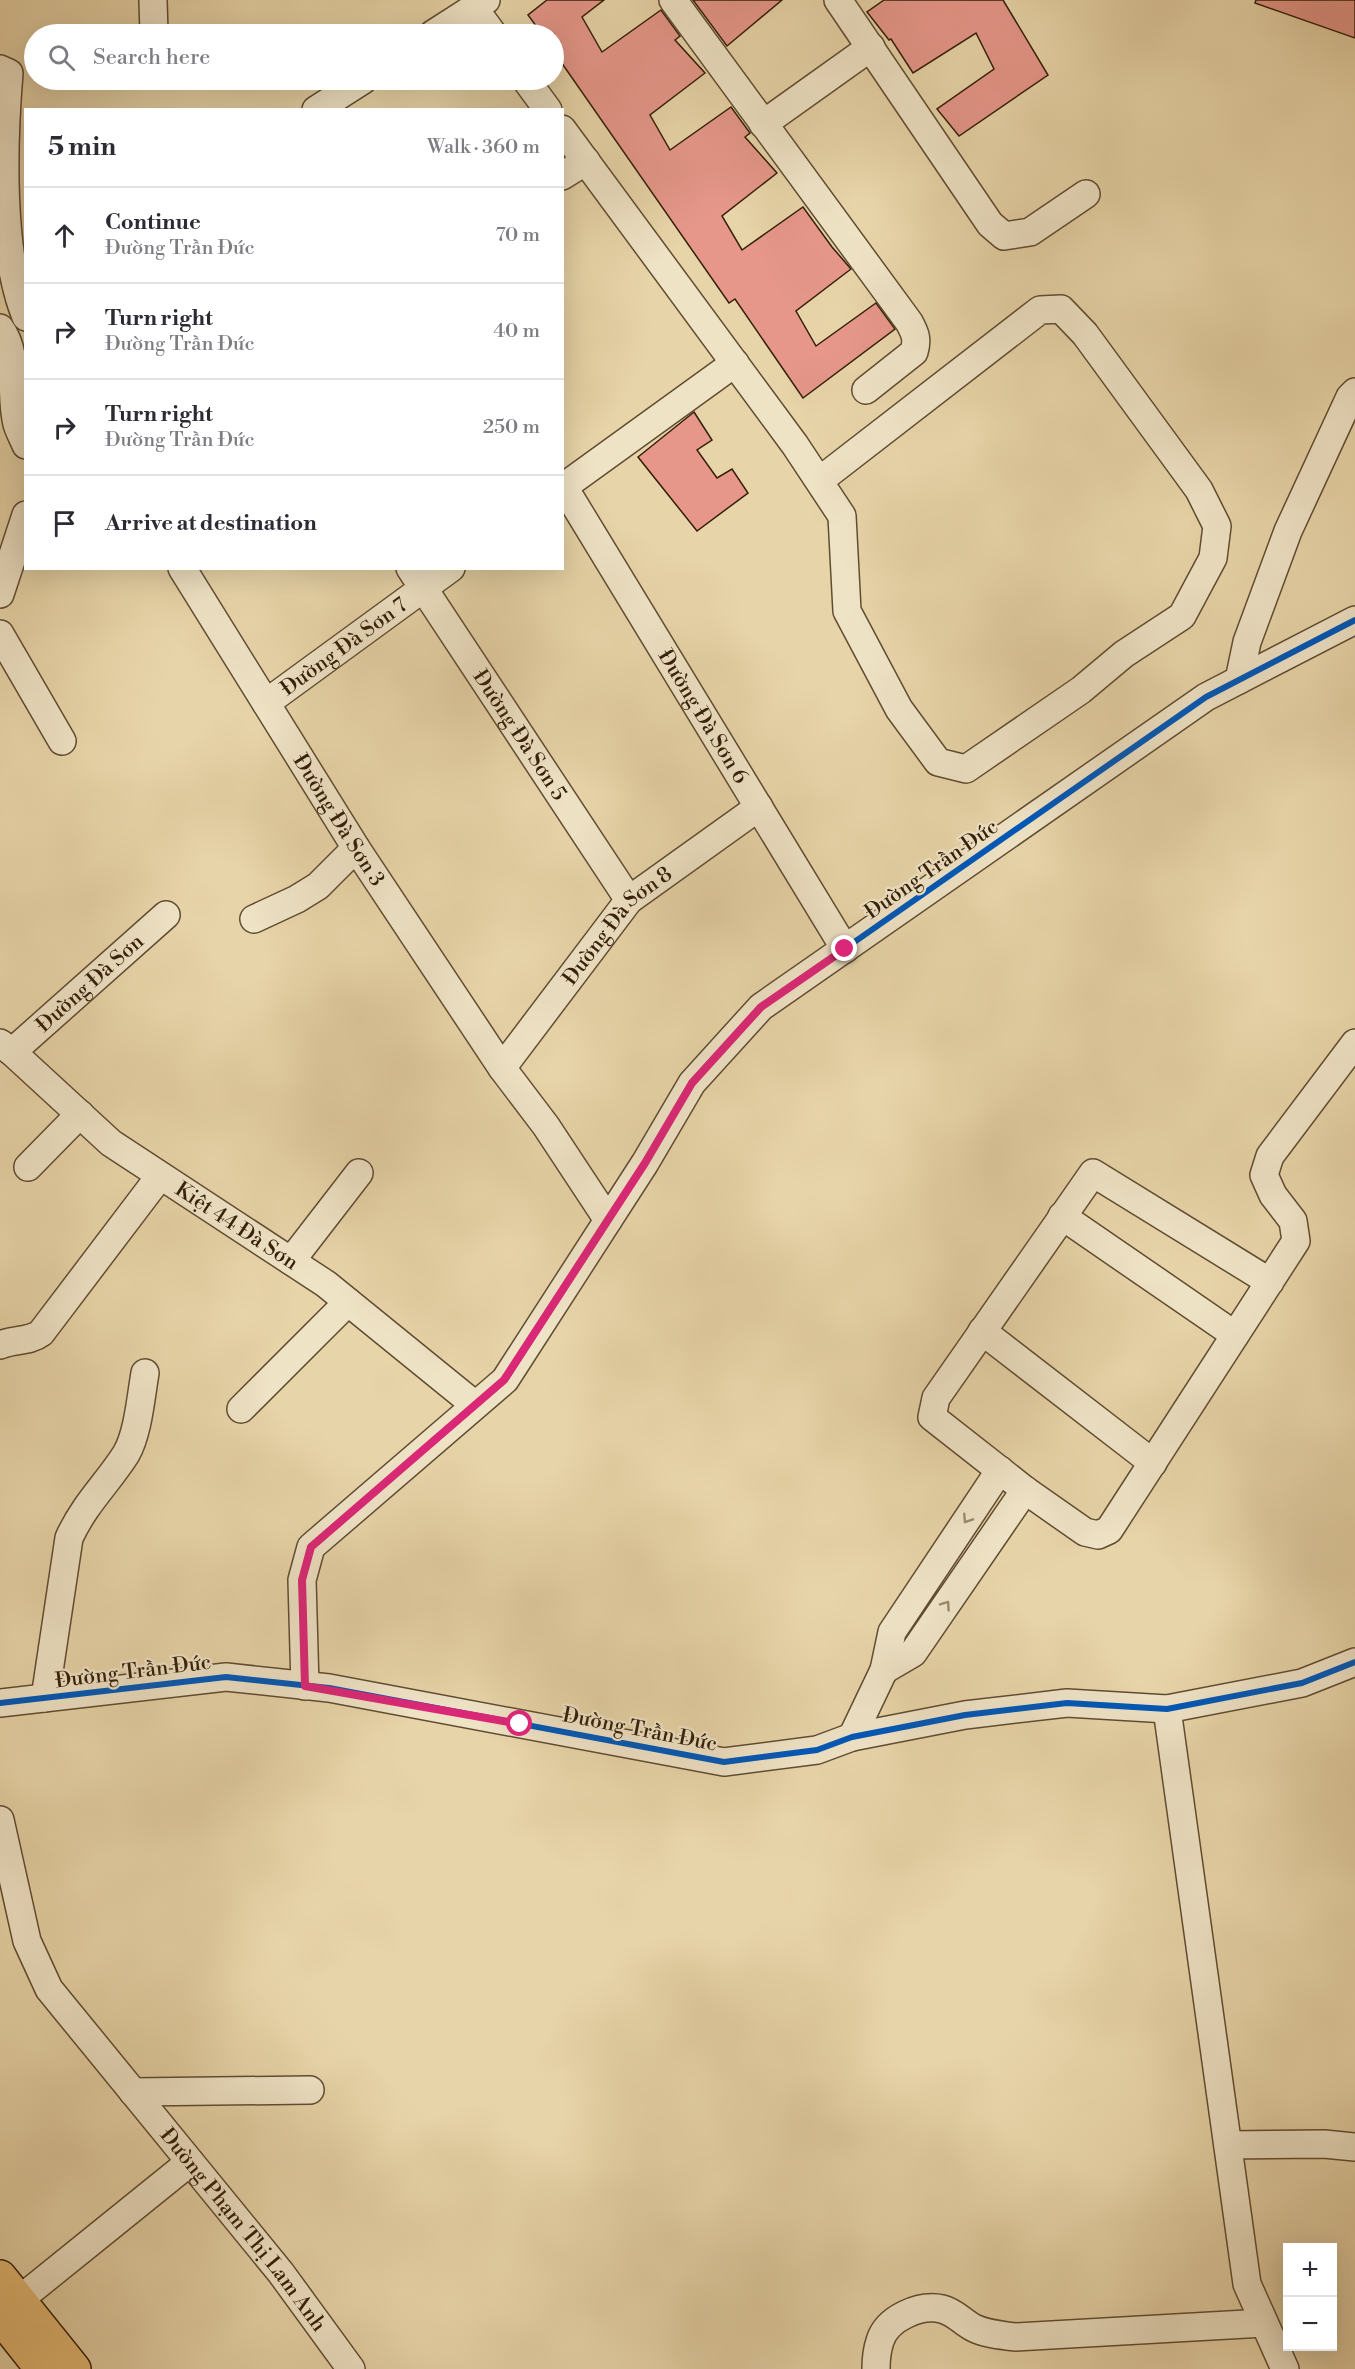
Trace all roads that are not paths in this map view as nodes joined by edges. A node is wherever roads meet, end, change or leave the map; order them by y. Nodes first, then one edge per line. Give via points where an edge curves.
1 (153, 0) edge
2 (673, 0) edge
3 (838, 0) edge
4 (480, 4) edge
5 (154, 24) edge
6 (449, 24) edge
7 (489, 24) edge
8 (871, 47) junction
9 (0, 69) edge
10 (347, 90) edge
11 (533, 90) edge
12 (319, 108) edge
13 (547, 108) edge
14 (763, 124) junction
15 (564, 132) edge
16 (586, 161) junction
17 (564, 175) edge
18 (1086, 194) dead end
19 (17, 307) edge
20 (0, 328) edge
21 (735, 363) junction
22 (866, 390) dead end
23 (1355, 392) edge
24 (21, 434) edge
25 (819, 481) junction
26 (564, 485) edge
27 (564, 488) edge
28 (24, 521) edge
29 (183, 570) edge
30 (445, 570) edge
31 (416, 579) edge
32 (0, 594) edge
33 (1355, 620) edge
34 (0, 634) edge
35 (1239, 680) junction
36 (266, 703) junction
37 (62, 741) dead end
38 (759, 807) junction
39 (356, 848) junction
40 (629, 900) junction
41 (166, 915) dead end
42 (254, 919) dead end
43 (845, 949) junction
44 (1355, 1042) edge
45 (6, 1048) edge
46 (502, 1068) junction
47 (80, 1114) junction
48 (28, 1167) dead end
49 (359, 1173) dead end
50 (160, 1176) junction
51 (1062, 1216) junction
52 (608, 1220) junction
53 (291, 1261) junction
54 (1270, 1282) junction
55 (348, 1302) junction
56 (982, 1331) junction
57 (1235, 1335) junction
58 (0, 1345) edge
59 (146, 1373) dead end
60 (475, 1405) junction
61 (241, 1409) dead end
62 (1153, 1463) junction
63 (1000, 1470) junction
64 (1025, 1490) junction
65 (1355, 1662) edge
66 (884, 1670) junction
67 (305, 1686) junction
68 (45, 1698) junction
69 (0, 1703) edge
70 (1167, 1709) junction
71 (852, 1737) junction
72 (0, 1820) edge
73 (310, 2090) dead end
74 (133, 2092) junction
75 (1228, 2145) junction
76 (1355, 2147) edge
77 (190, 2162) junction
78 (6, 2298) edge
79 (1264, 2323) junction
80 (36, 2367) edge
81 (1284, 2368) edge
82 (74, 2369) edge
83 (351, 2369) edge
84 (876, 2369) edge

1 - 5 street
2 - 14 street
3 - 8 street
4 - 6 street
4 - 7 street
8 - 14 street
8 - 18 street via 990,224 1004,236 1030,232
9 - 19 street via 9,73 0,192 2,243
10 - 12 street
11 - 13 street
14 - 22 street via 916,334 914,352
15 - 16 street
16 - 17 street
16 - 21 street
20 - 24 street via 10,356
21 - 25 street
21 - 26 street
23 - 35 street via 1288,531 1247,642
25 - 25 street via 1040,310 1061,309 1085,334 1199,490 1217,526 1213,558 1182,616 966,769 938,762 899,709 847,611 842,516
27 - 38 street, Đường Đà Sơn 6
28 - 32 street
29 - 36 street, Đường Đà Sơn 3
30 - 31 street, Đường Đà Sơn 7
31 - 36 street, Đường Đà Sơn 7
31 - 40 street, Đường Đà Sơn 5
33 - 35 street, Đường Trần Đức
34 - 37 street
35 - 43 street, Đường Trần Đức via 1206,697
36 - 39 street, Đường Đà Sơn 3
38 - 40 street, Đường Đà Sơn 8
38 - 43 street, Đường Đà Sơn 6
39 - 42 street via 318,886
39 - 46 street, Đường Đà Sơn 3
40 - 46 street, Đường Đà Sơn 8
41 - 45 street, Đường Đà Sơn
43 - 52 street, Đường Trần Đức via 761,1007 692,1083
44 - 54 street via 1270,1156 1264,1175 1273,1195 1293,1221 1296,1241
45 - 47 street, Kiệt 44 Đà Sơn
46 - 52 street, Đường Đà Sơn 3
47 - 48 street
47 - 50 street, Kiệt 44 Đà Sơn via 111,1143
49 - 53 street
50 - 53 street, Kiệt 44 Đà Sơn
50 - 58 street via 41,1333
51 - 54 street via 1093,1173
51 - 56 street
51 - 57 street
52 - 60 street, Đường Trần Đức via 504,1380
53 - 55 street, Kiệt 44 Đà Sơn
54 - 57 street
55 - 60 street, Kiệt 44 Đà Sơn
55 - 61 street
56 - 62 street
56 - 63 street via 936,1398 932,1417
57 - 62 street
59 - 68 street via 127,1452 80,1515 69,1538
60 - 67 street, Đường Trần Đức via 311,1547 302,1580
62 - 64 street via 1109,1530 1098,1535 1084,1532
63 - 64 street
63 -> 66 street via 892,1632
66 -> 64 street via 913,1653
65 - 70 street, Đường Trần Đức via 1302,1683
66 - 71 street
67 - 68 street, Đường Trần Đức via 226,1677
67 - 71 street, Đường Trần Đức via 724,1762 817,1750
68 - 69 street, Đường Trần Đức
70 - 71 street, Đường Trần Đức via 1067,1703 965,1715
70 - 75 street
72 - 74 street, Đường Phạm Thị Lam Anh via 27,1941 49,1989
73 - 74 street, Đường Phạm Thị Lam Anh
74 - 77 street, Đường Phạm Thị Lam Anh
75 - 76 street
75 - 79 street via 1247,2284
77 - 78 street
77 - 83 street, Đường Phạm Thị Lam Anh via 281,2273
78 - 80 main road
78 - 82 main road
79 - 81 street
79 - 84 street via 1015,2337 973,2328 956,2314 926,2307 909,2312 880,2339

